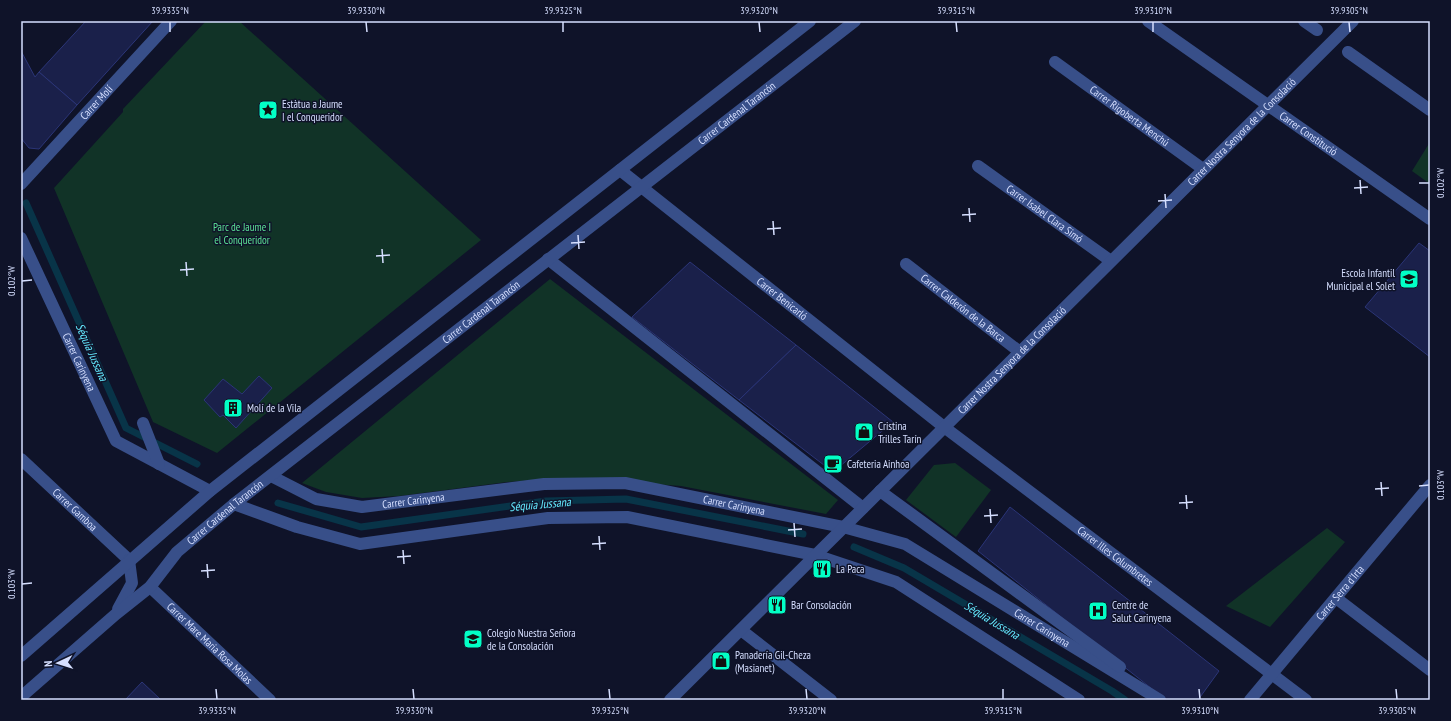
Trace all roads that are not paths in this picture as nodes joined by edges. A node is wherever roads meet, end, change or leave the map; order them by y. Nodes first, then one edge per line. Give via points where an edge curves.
1 (171, 21) edge
2 (810, 21) edge
3 (855, 21) edge
4 (1148, 21) edge
5 (1304, 21) edge
6 (1353, 21) edge
7 (1317, 30) dead end
8 (1348, 52) dead end
9 (1055, 62) dead end
10 (1268, 105) junction
11 (1430, 110) edge
12 (978, 166) dead end
13 (1203, 169) junction
14 (620, 170) junction
15 (21, 184) edge
16 (641, 187) junction
17 (1430, 219) edge
18 (21, 238) edge
19 (548, 259) junction
20 (1111, 261) junction
21 (906, 264) dead end
22 (1020, 352) junction
23 (143, 424) dead end
24 (944, 427) junction
25 (21, 459) edge
26 (157, 459) junction
27 (270, 476) junction
28 (210, 491) junction
29 (880, 491) junction
30 (1428, 491) edge
31 (234, 504) junction
32 (863, 508) junction
33 (844, 527) junction
34 (815, 555) junction
35 (129, 560) junction
36 (150, 587) junction
37 (1336, 598) junction
38 (116, 614) junction
39 (741, 630) junction
40 (21, 656) edge
41 (1430, 670) edge
42 (1272, 674) junction
43 (21, 698) edge
44 (270, 700) edge
45 (670, 700) edge
46 (831, 700) edge
47 (1079, 700) edge
48 (1160, 700) edge
49 (1164, 700) edge
50 (1250, 700) edge
51 (1306, 700) edge

1 - 15 street, Carrer Molí
2 - 14 street
3 - 16 street, Carrer Cardenal Tarancón
4 - 10 street, Carrer Constitució
5 - 7 street
6 - 10 street, Carrer Nostra Senyora de la Consolació
8 - 11 street
9 - 13 street, Carrer Rigoberta Menchú
10 - 13 street, Carrer Nostra Senyora de la Consolació
10 - 17 street, Carrer Constitució
12 - 20 street, Carrer Isabel Clara Simó
13 - 20 street, Carrer Nostra Senyora de la Consolació
14 - 16 street, Carrer Benicarló
14 - 28 street
16 - 19 street, Carrer Cardenal Tarancón
16 - 24 street, Carrer Benicarló
18 - 26 street, Carrer Carinyena via 116,441
19 - 27 street, Carrer Cardenal Tarancón
19 - 32 street
20 - 22 street, Carrer Nostra Senyora de la Consolació
21 - 22 street, Carrer Calderón de la Barca
22 - 24 street, Carrer Nostra Senyora de la Consolació
23 - 26 street
24 - 29 street, Carrer Nostra Senyora de la Consolació
24 - 42 street, Carrer Illes Columbretes
25 - 35 street, Carrer Gamboa
26 - 28 street, Carrer Carinyena
27 - 31 street, Carrer Cardenal Tarancón
27 - 33 street, Carrer Carinyena via 316,499 362,507 544,484 625,483
28 - 35 street
29 - 32 street, Carrer Nostra Senyora de la Consolació
29 - 49 street, Carrer Carinyena
30 - 37 street, Carrer Serra d'Irta
31 - 34 street via 296,527 360,544 548,518 627,516
31 - 36 street, Carrer Cardenal Tarancón via 177,552
32 - 33 street, Carrer Nostra Senyora de la Consolació
33 - 34 street, Carrer Nostra Senyora de la Consolació
33 - 48 street, Carrer Carinyena via 905,544
34 - 39 street, Carrer Nostra Senyora de la Consolació
34 - 47 street via 896,582
35 - 38 street, Carrer Cardenal Tarancón via 132,583
35 - 40 street
36 - 38 street, Carrer Cardenal Tarancón
36 - 44 street, Carrer Mare Maria Rosa Molas
37 - 41 street
37 - 42 street, Carrer Serra d'Irta
38 - 43 street, Carrer Cardenal Tarancón
39 - 45 street, Carrer Nostra Senyora de la Consolació
39 - 46 street
42 - 50 street, Carrer Serra d'Irta
42 - 51 street, Carrer Illes Columbretes

